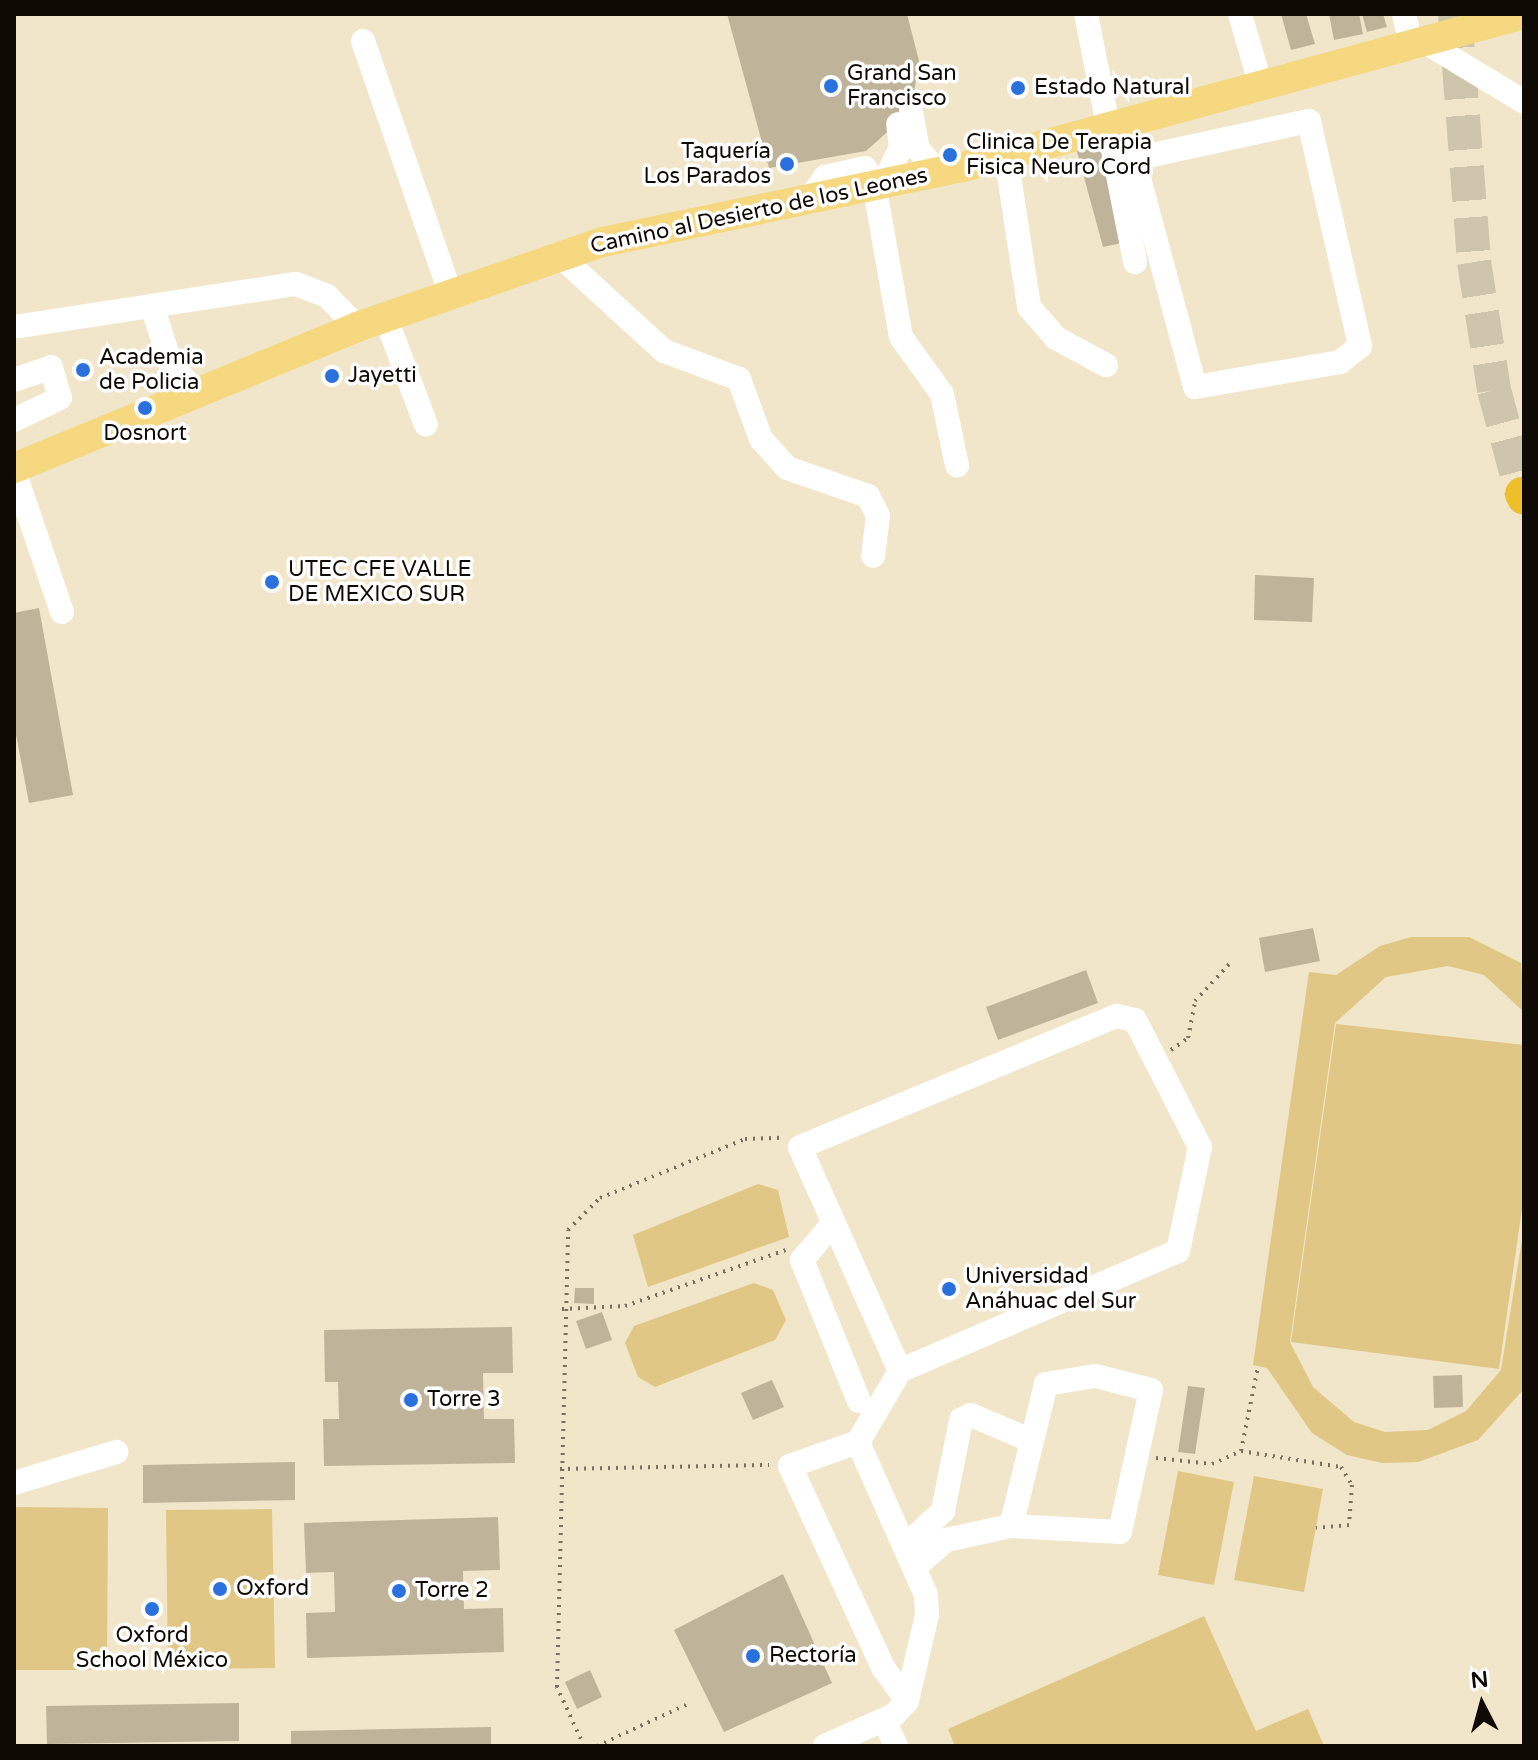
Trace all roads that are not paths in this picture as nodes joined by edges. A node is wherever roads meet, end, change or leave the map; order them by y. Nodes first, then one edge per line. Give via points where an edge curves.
1 (1086, 14) edge
2 (1240, 14) edge
3 (1404, 14) edge
4 (1524, 14) edge
5 (363, 41) dead end
6 (1421, 47) junction
7 (1250, 85) junction
8 (1524, 102) edge
9 (1110, 124) junction
10 (903, 127) junction
11 (1251, 132) junction
12 (1006, 156) junction
13 (929, 174) junction
14 (879, 183) junction
15 (560, 256) junction
16 (1135, 262) dead end
17 (450, 292) junction
18 (152, 306) junction
19 (385, 316) junction
20 (14, 327) edge
21 (357, 327) junction
22 (1106, 365) dead end
23 (14, 380) edge
24 (199, 394) junction
25 (14, 420) edge
26 (426, 425) dead end
27 (957, 465) dead end
28 (14, 469) edge
29 (873, 556) dead end
30 (62, 612) dead end
31 (831, 1226) junction
32 (896, 1364) junction
33 (859, 1401) junction
34 (1030, 1440) junction
35 (842, 1447) junction
36 (116, 1452) dead end
37 (14, 1483) edge
38 (1011, 1526) junction
39 (910, 1557) junction
40 (907, 1701) junction
41 (884, 1720) junction
42 (825, 1746) edge
43 (896, 1746) edge

1 - 9 street
2 - 7 street
3 - 6 street
4 - 6 main road, Camino al Desierto de los Leones
5 - 17 street
6 - 7 main road, Camino al Desierto de los Leones
6 - 8 street
7 - 9 main road, Camino al Desierto de los Leones
7 - 11 street
9 - 12 main road, Camino al Desierto de los Leones
9 - 16 street
10 - 13 street
10 - 13 street
10 - 14 street
11 - 11 street via 1133,164 1188,383 1204,390 1340,362 1360,346 1313,126 1303,120
12 - 13 main road, Camino al Desierto de los Leones
12 - 22 street via 1029,307 1056,338
13 - 14 main road, Camino al Desierto de los Leones
14 - 15 main road, Camino al Desierto de los Leones
14 - 27 street via 901,337 942,394
15 - 17 main road, Camino al Desierto de los Leones
15 - 29 street via 664,351 739,379 761,439 787,468 868,496 878,516
17 - 19 main road, Camino al Desierto de los Leones
18 - 20 street
18 - 21 street via 296,284 327,296
18 - 24 street via 171,365
19 - 21 main road, Camino al Desierto de los Leones
19 - 26 street
21 - 24 main road, Camino al Desierto de los Leones
23 - 25 street via 51,367 60,398
24 - 28 main road, Camino al Desierto de los Leones
28 - 30 street
31 - 32 street
31 - 32 street via 800,1152 803,1143 1117,1016 1135,1020 1200,1147 1185,1229 1170,1256
31 - 33 street via 803,1253
32 - 33 street
32 - 35 street
33 - 35 street
34 - 38 street
34 - 38 street via 1046,1384 1095,1376 1151,1390 1141,1456 1120,1532
34 - 39 street via 971,1415 961,1420 943,1511
35 - 39 street
35 - 40 street via 790,1470 884,1669
36 - 37 street
38 - 39 street via 946,1540
39 - 40 street via 927,1615
40 - 41 street
41 - 42 street
41 - 43 street

